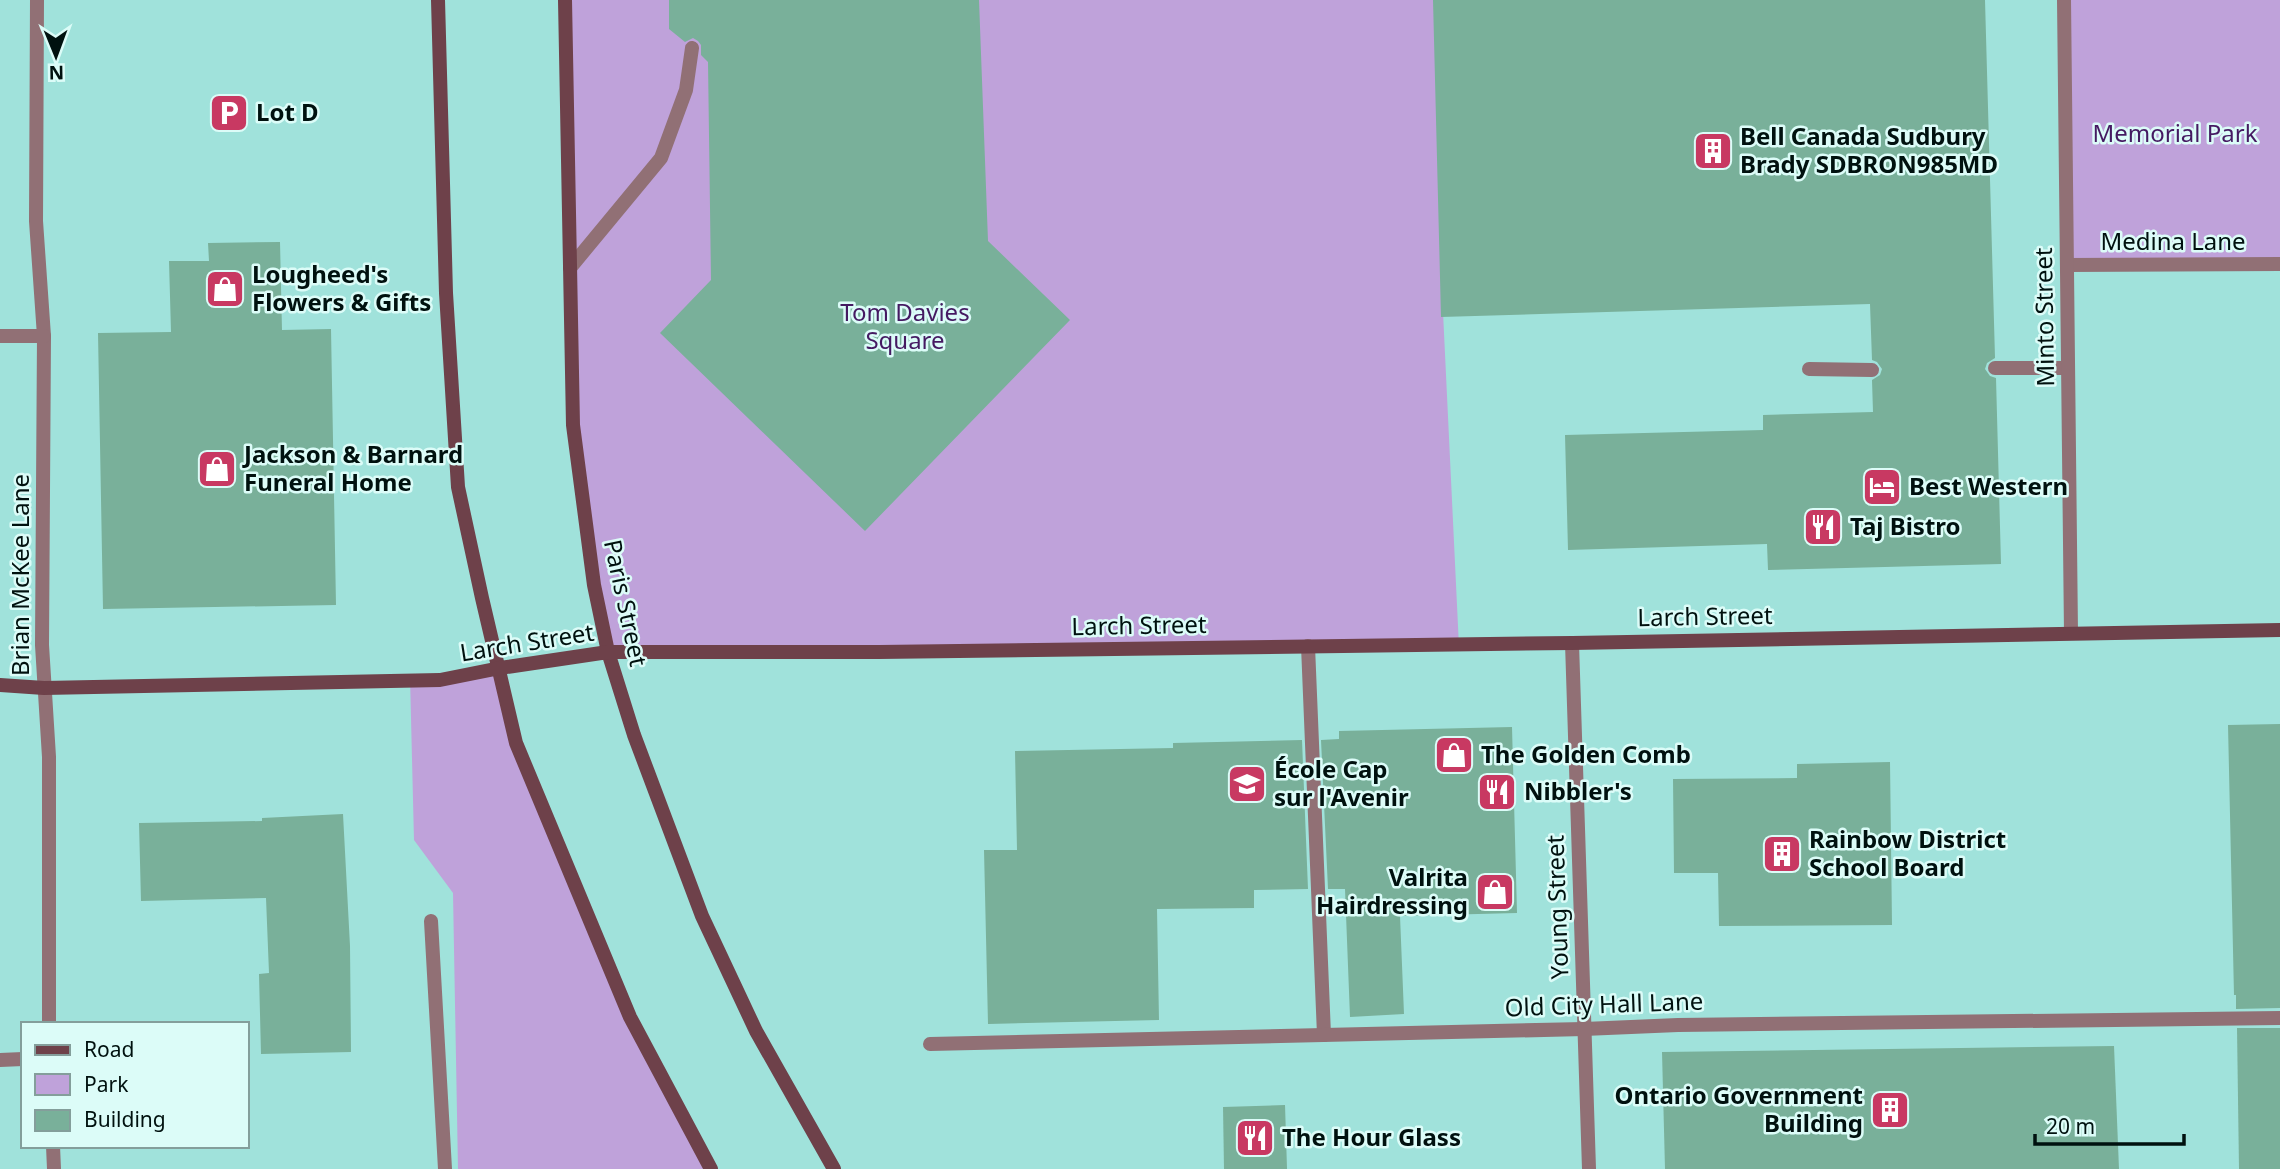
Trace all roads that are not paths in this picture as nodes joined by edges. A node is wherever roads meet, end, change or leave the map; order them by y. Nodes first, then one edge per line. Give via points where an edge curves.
1 (37, 0) edge
2 (438, 0) edge
3 (565, 0) edge
4 (2064, 0) edge
5 (692, 48) dead end
6 (2280, 264) edge
7 (2067, 265) junction
8 (570, 268) junction
9 (0, 336) edge
10 (44, 336) junction
11 (1996, 368) dead end
12 (2068, 368) junction
13 (1809, 369) dead end
14 (1872, 370) dead end
15 (2280, 629) edge
16 (2071, 633) junction
17 (1572, 643) junction
18 (1308, 646) junction
19 (608, 652) junction
20 (500, 667) junction
21 (0, 685) edge
22 (44, 688) junction
23 (432, 921) dead end
24 (2280, 1018) edge
25 (49, 1022) edge
26 (1584, 1029) junction
27 (1324, 1035) junction
28 (930, 1044) dead end
29 (21, 1059) edge
30 (0, 1060) edge
31 (53, 1148) edge
32 (54, 1169) edge
33 (445, 1169) edge
34 (711, 1169) edge
35 (834, 1169) edge
36 (1589, 1169) edge

1 - 10 street, Brian McKee Lane via 36,220
2 - 20 main road via 446,293 458,487
3 - 8 main road, Paris Street
4 - 7 street, Minto Street
5 - 8 street via 686,90 661,158
6 - 7 street, Medina Lane
7 - 12 street, Minto Street
8 - 19 main road, Paris Street via 573,425 594,585
9 - 10 street
10 - 22 street, Brian McKee Lane
11 - 12 street
12 - 16 street, Minto Street
13 - 14 street
15 - 16 main road, Larch Street
16 - 17 main road, Larch Street
17 - 18 main road, Larch Street
17 - 26 street, Young Street
18 - 19 main road, Larch Street
18 - 27 street
19 - 20 main road, Larch Street
19 - 35 main road, Paris Street via 702,916 756,1031
20 - 22 main road, Larch Street via 440,680
20 - 34 main road via 516,743 615,982
21 - 22 main road, Larch Street
22 - 25 street, Brian McKee Lane via 49,757
23 - 33 street
24 - 26 street, Old City Hall Lane
26 - 27 street, Old City Hall Lane
26 - 36 street, Young Street
27 - 28 street, Old City Hall Lane
29 - 30 street
31 - 32 street

